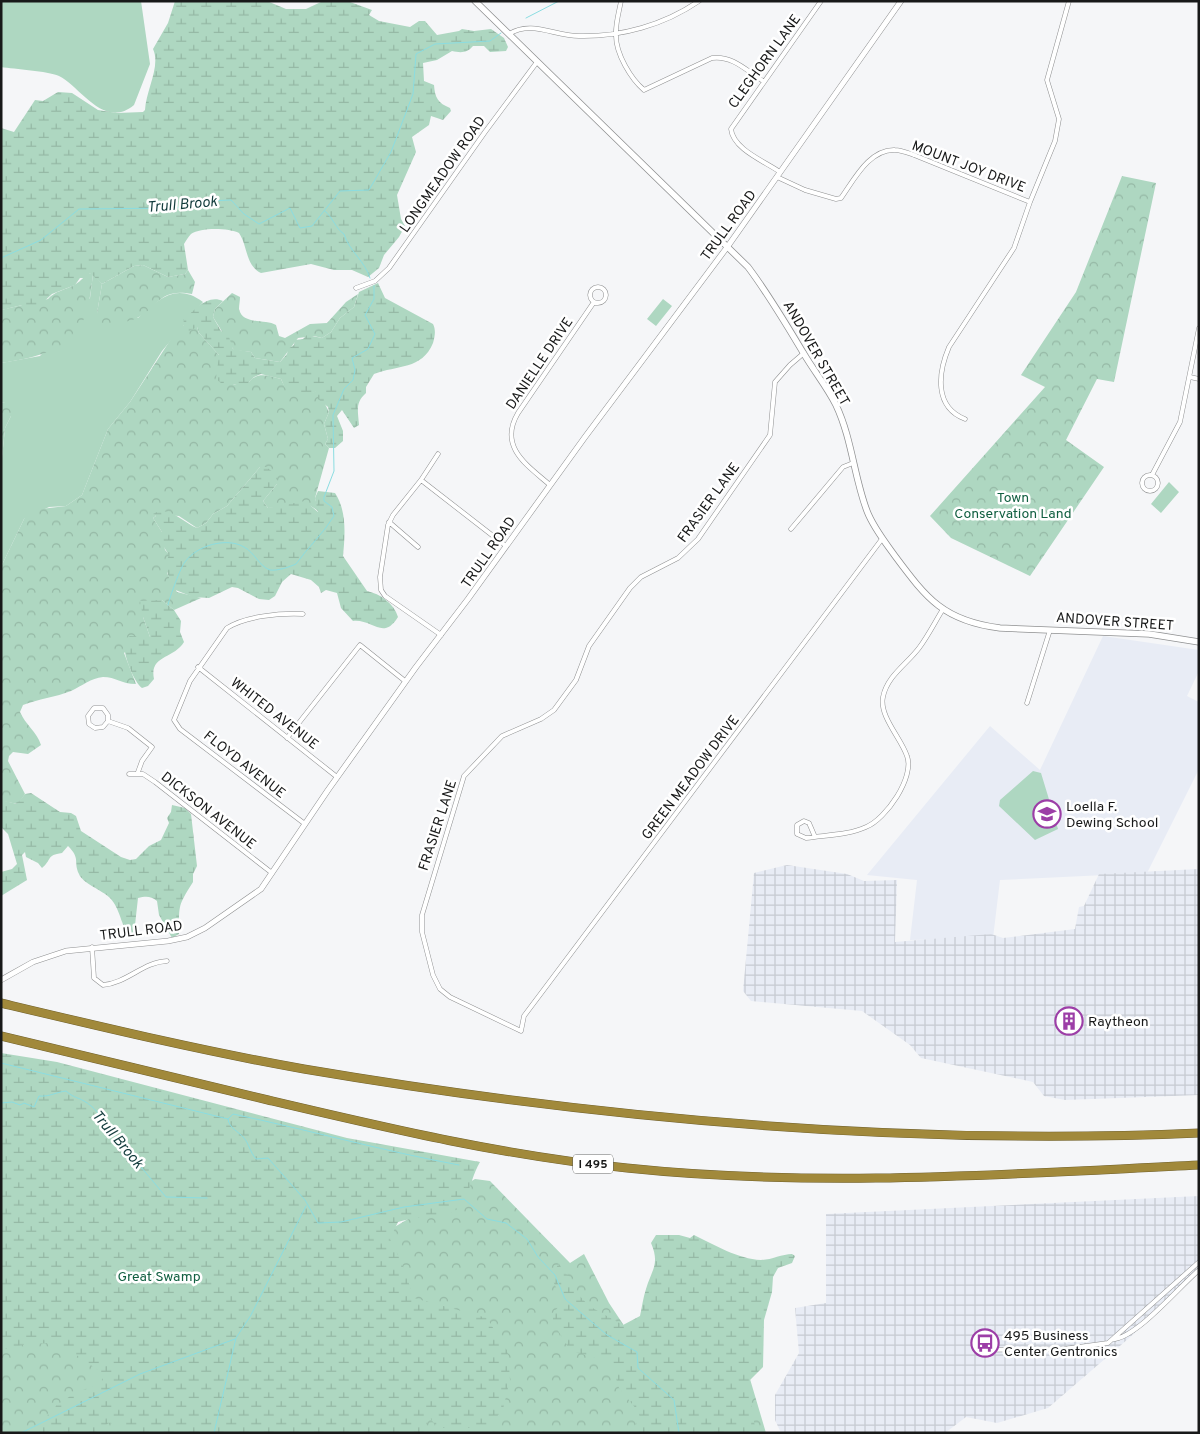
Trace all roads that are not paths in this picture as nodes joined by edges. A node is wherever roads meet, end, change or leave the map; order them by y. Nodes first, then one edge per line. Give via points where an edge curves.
1 (475, 1) edge
2 (622, 1) edge
3 (699, 1) edge
4 (821, 1) edge
5 (900, 1) edge
6 (1069, 1) edge
7 (509, 34) junction
8 (616, 34) junction
9 (538, 62) junction
10 (763, 81) junction
11 (778, 174) junction
12 (1030, 202) junction
13 (728, 246) junction
14 (356, 288) dead end
15 (594, 302) junction
16 (1199, 328) edge
17 (804, 353) junction
18 (1190, 376) junction
19 (1199, 379) edge
20 (965, 419) dead end
21 (438, 454) dead end
22 (854, 462) junction
23 (1152, 475) junction
24 (421, 480) junction
25 (550, 485) junction
26 (390, 522) junction
27 (791, 529) dead end
28 (882, 539) junction
29 (506, 546) junction
30 (418, 547) dead end
31 (943, 610) junction
32 (302, 614) dead end
33 (1050, 630) junction
34 (441, 635) junction
35 (1199, 642) edge
36 (198, 668) junction
37 (405, 681) junction
38 (1027, 703) dead end
39 (108, 721) junction
40 (288, 738) junction
41 (138, 772) junction
42 (129, 774) dead end
43 (337, 777) junction
44 (305, 824) junction
45 (815, 837) junction
46 (272, 873) junction
47 (92, 947) junction
48 (166, 961) dead end
49 (1, 980) edge
50 (1, 1003) edge
51 (521, 1031) joint
52 (1, 1036) edge
53 (1199, 1132) edge
54 (1199, 1165) edge
55 (1199, 1262) edge
56 (1199, 1270) edge
57 (1115, 1339) junction
58 (975, 1350) dead end

1 - 7 main road, ANDOVER STREET
2 - 8 street
3 - 8 street via 663,21
4 - 10 street, CLEGHORN LANE
5 - 11 street, TRULL ROAD
6 - 12 street via 1047,80 1059,118 1058,131
7 - 8 street via 522,27 578,36
7 - 9 main road, ANDOVER STREET
8 - 10 street via 617,46 632,78 644,90 722,56
9 - 13 main road, ANDOVER STREET
9 - 14 street, LONGMEADOW ROAD via 389,268 376,281
10 - 11 street, CLEGHORN LANE via 732,125 731,135 740,146
11 - 12 street, MOUNT JOY DRIVE via 805,190 836,200 841,198 871,159 882,152 895,150
11 - 13 street, TRULL ROAD
12 - 20 street via 1014,248 949,347 943,362 940,375 944,400 956,415
13 - 17 main road, ANDOVER STREET via 766,291
13 - 25 street, TRULL ROAD
15 - 15 street, DANIELLE DRIVE via 605,300 607,293 598,286 590,296
15 - 25 street, DANIELLE DRIVE via 518,413 512,428 511,440 516,452
16 - 18 street
17 - 22 main road, ANDOVER STREET via 836,406
17 - 51 street, FRASIER LANE via 775,382 770,435 698,539 678,558 641,577 630,588 589,646 576,680 554,710 502,736 461,782 425,900 422,932 433,975 444,993
18 - 19 street
18 - 23 street via 1180,422
21 - 24 street
22 - 27 street via 842,467
22 - 28 main road, ANDOVER STREET via 867,512
23 - 23 street via 1144,477 1142,482 1145,490 1150,492 1159,483
24 - 26 street via 403,500
24 - 29 street
25 - 29 street, TRULL ROAD
26 - 30 street
26 - 34 street via 380,577 383,593
28 - 31 main road, ANDOVER STREET via 921,590
28 - 51 street, GREEN MEADOW DRIVE via 524,1016
29 - 34 street, TRULL ROAD
31 - 33 main road, ANDOVER STREET via 976,625
31 - 45 street via 918,648 890,680 883,696 885,712 908,758 904,786 884,812 866,827
32 - 36 street via 234,623
33 - 35 main road, ANDOVER STREET via 1149,634
33 - 38 street
34 - 37 street, TRULL ROAD
36 - 40 street, WHITED AVENUE
36 - 44 street, FLOYD AVENUE via 174,720 180,729
37 - 40 street via 360,646
37 - 43 street, TRULL ROAD
39 - 39 street via 107,712 100,708 92,710 88,716 89,724 95,728 103,727
39 - 41 street via 128,728 152,747
40 - 43 street, WHITED AVENUE
41 - 42 street
41 - 46 street, DICKSON AVENUE
43 - 44 street, TRULL ROAD
44 - 46 street, TRULL ROAD
45 - 45 street via 798,836 797,825 804,821 810,823
46 - 47 street, TRULL ROAD via 254,894 192,935 168,941
47 - 48 street via 94,978 103,985 153,962
47 - 49 street, TRULL ROAD via 51,956
50 - 53 highway via 304,1069 551,1106 666,1118 890,1132 1111,1135
52 - 54 highway, I 495 via 424,1136 625,1168 728,1176 845,1179
55 - 57 street
56 - 57 street via 1139,1326 1124,1338
57 - 58 street via 1087,1347

